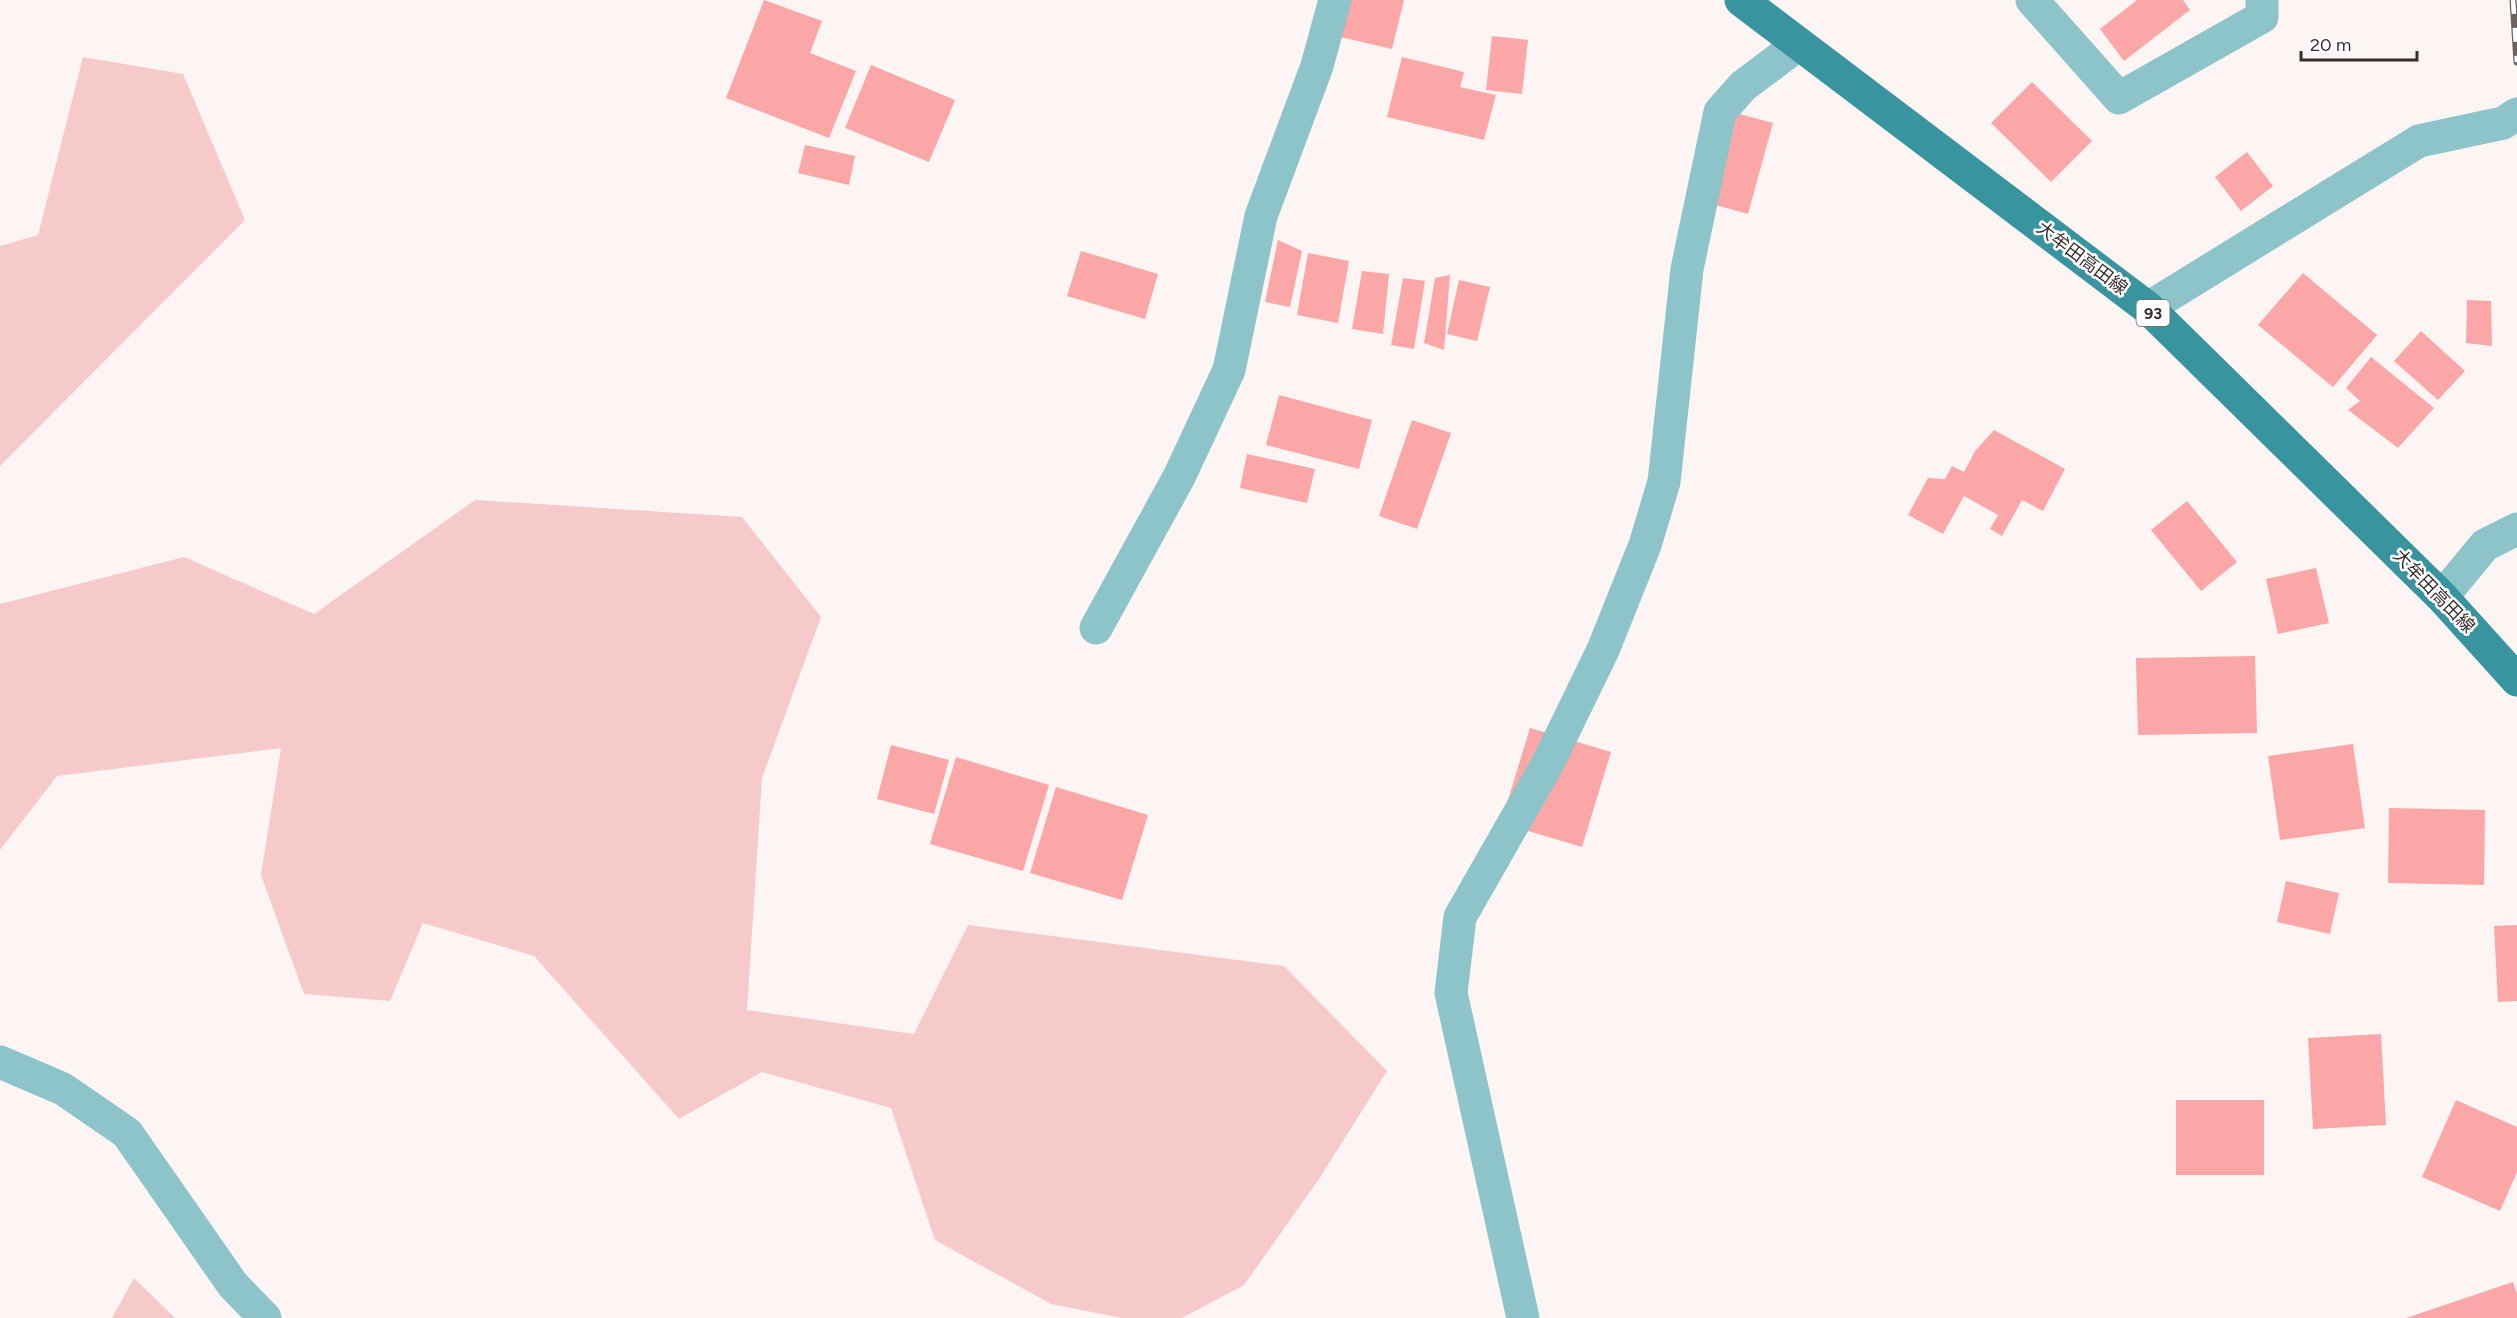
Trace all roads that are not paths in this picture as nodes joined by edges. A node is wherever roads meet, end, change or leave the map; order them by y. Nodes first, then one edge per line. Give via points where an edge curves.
1 (1335, 0) edge
2 (1741, 0) edge
3 (2032, 0) edge
4 (2262, 0) edge
5 (1799, 44) junction
6 (2517, 114) edge
7 (2148, 308) junction
8 (2517, 529) edge
9 (2442, 597) junction
10 (1096, 628) dead end
11 (2517, 680) edge
12 (0, 1062) edge
13 (265, 1318) edge
14 (1523, 1318) edge

1 - 10 street via 1317,66 1261,216 1228,370 1179,477
2 - 5 main road, 大牟田高田線 / 93
3 - 4 street via 2119,98 2262,17
5 - 7 main road, 大牟田高田線 / 93
5 - 14 street via 1743,86 1719,112 1687,269 1664,482 1645,545 1603,650 1548,764 1460,917 1451,993
6 - 7 street via 2503,123 2419,141
7 - 9 main road, 大牟田高田線 / 93
8 - 9 street via 2485,545
9 - 11 main road, 大牟田高田線 / 93
12 - 13 street via 63,1089 127,1133 232,1285

